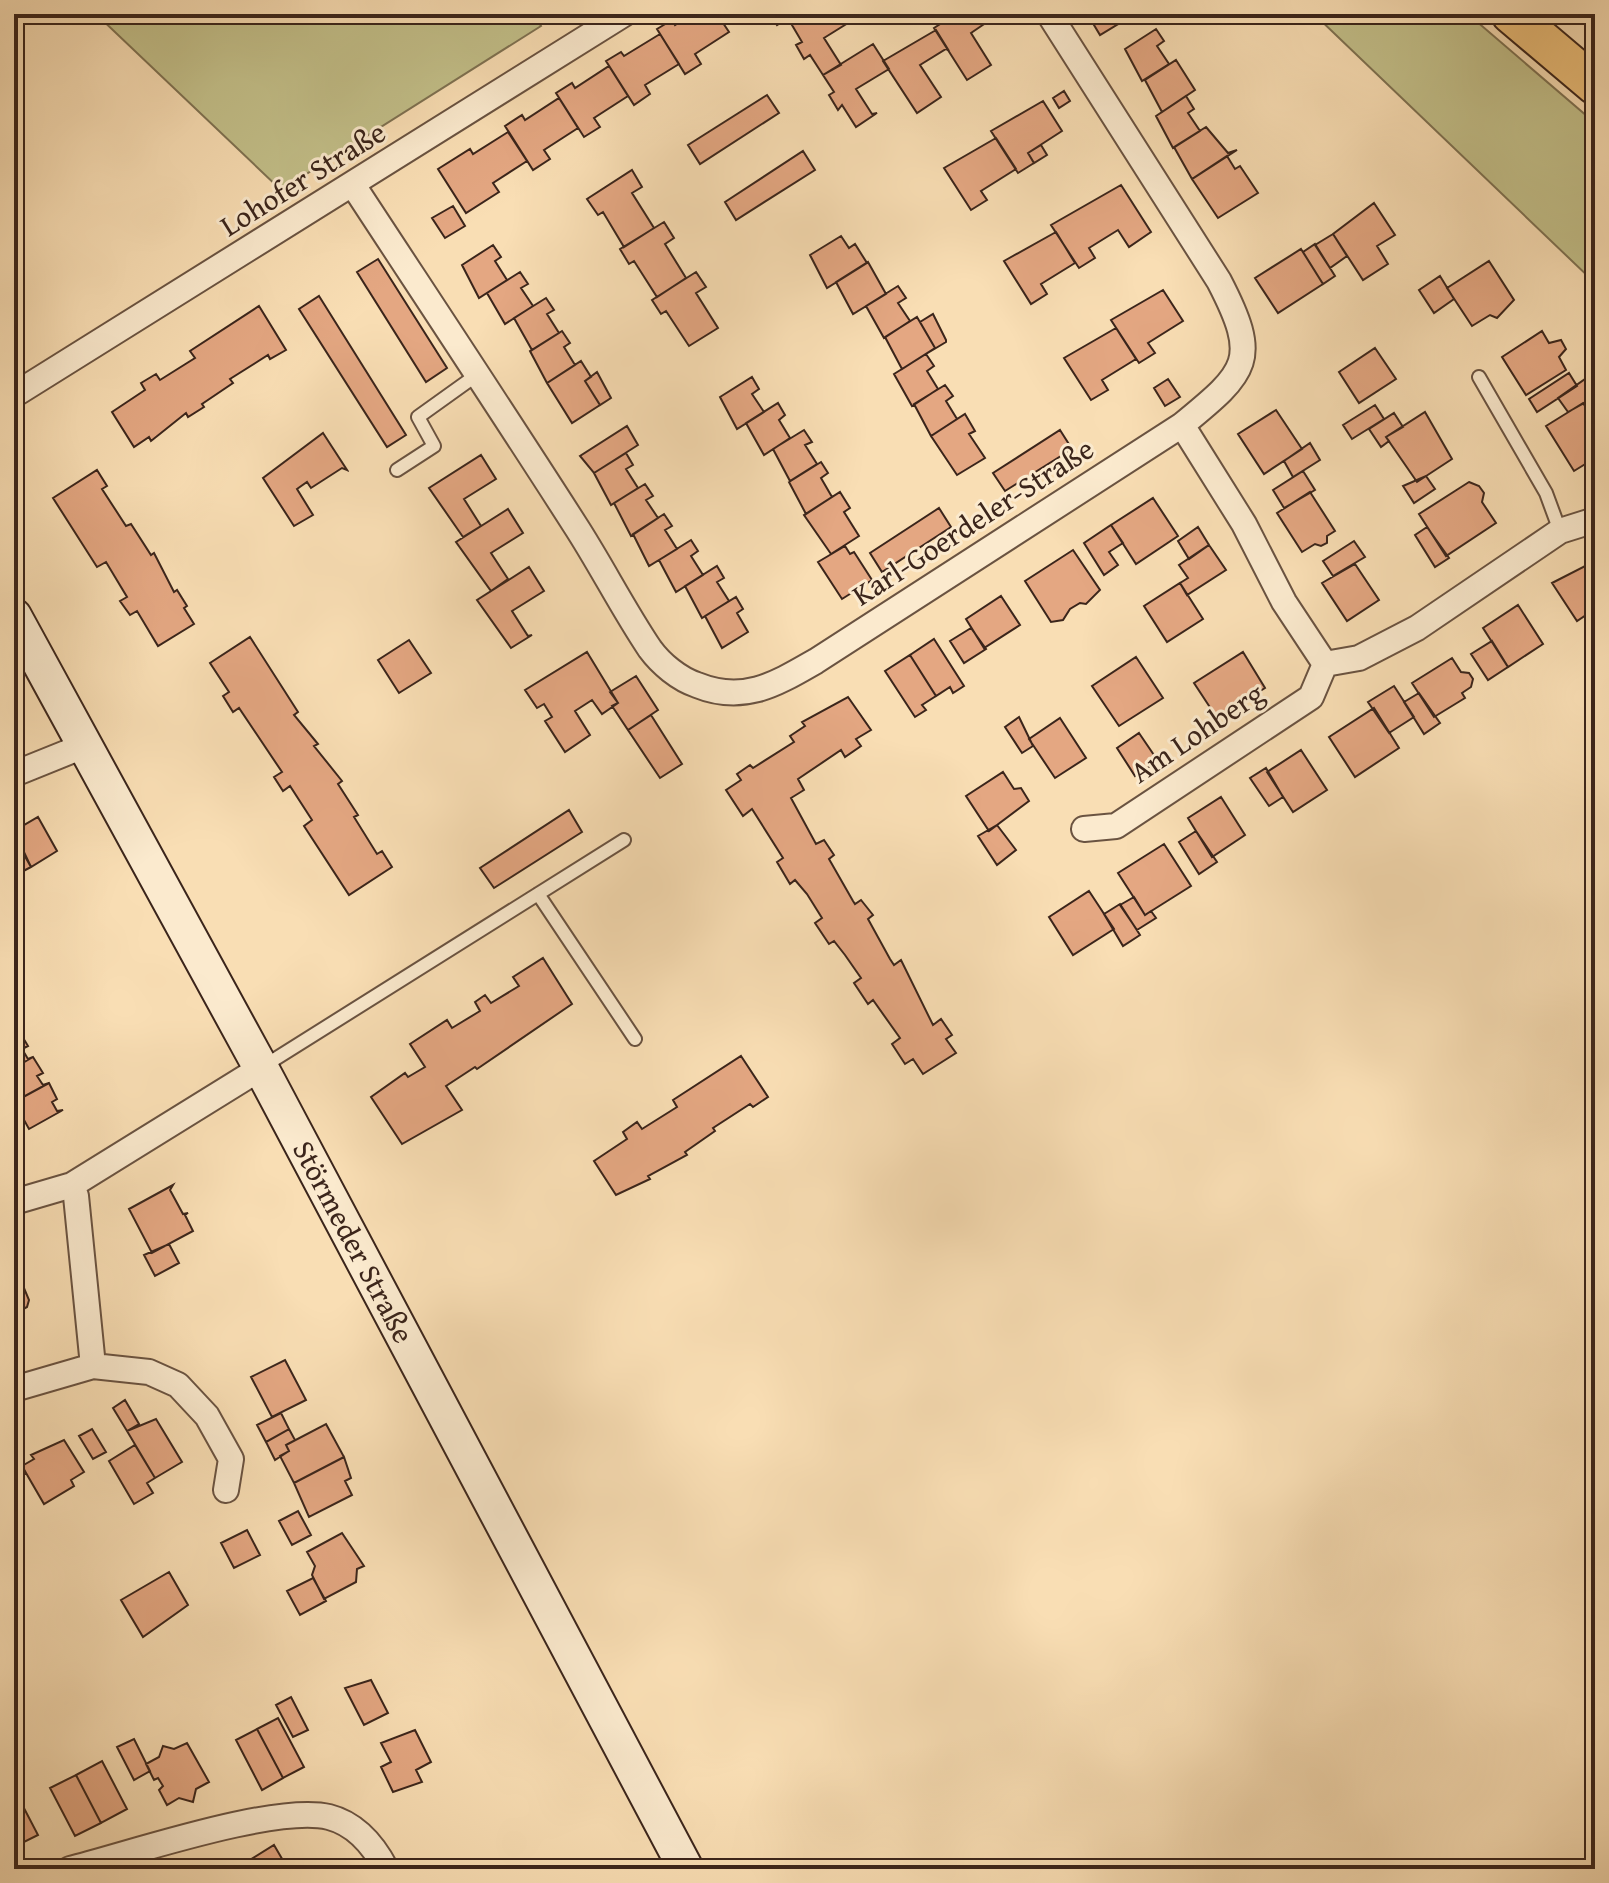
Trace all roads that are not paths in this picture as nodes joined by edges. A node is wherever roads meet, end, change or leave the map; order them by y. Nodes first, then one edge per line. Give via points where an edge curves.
1 (624, 14) edge
2 (1049, 14) edge
3 (1511, 14) edge
4 (1595, 85) edge
5 (353, 185) junction
6 (478, 374) junction
7 (1479, 377) dead end
8 (14, 395) edge
9 (1182, 425) junction
10 (397, 470) dead end
11 (1595, 520) edge
12 (1560, 531) junction
13 (14, 616) edge
14 (1325, 664) junction
15 (86, 745) junction
16 (14, 774) edge
17 (1084, 829) dead end
18 (624, 840) dead end
19 (538, 894) junction
20 (635, 1039) dead end
21 (261, 1068) junction
22 (72, 1185) junction
23 (14, 1202) edge
24 (93, 1366) junction
25 (14, 1389) edge
26 (226, 1490) dead end
27 (71, 1869) edge
28 (386, 1869) edge
29 (686, 1869) edge

1 - 5 street, Lohofer Straße
2 - 9 street, Karl-Goerdeler-Straße via 1241,322 1244,358 1222,392
3 - 4 main road
5 - 6 street, Karl-Goerdeler-Straße
5 - 8 street, Lohofer Straße
6 - 9 street, Karl-Goerdeler-Straße via 651,651 672,672 726,693 767,689 816,661
6 - 10 lane via 418,417 434,446
7 - 12 lane via 1546,493
9 - 14 street
11 - 12 street
12 - 14 street via 1417,628 1359,658
13 - 15 main road, Störmeder Straße
14 - 17 street, Am Lohberg via 1311,697 1116,826
15 - 16 street
15 - 21 main road, Störmeder Straße
18 - 19 lane
19 - 20 lane
19 - 21 lane
21 - 22 street
21 - 29 main road, Störmeder Straße
22 - 23 street
22 - 24 street
24 - 25 street
24 - 26 street via 149,1372 178,1385 207,1416 231,1459
27 - 28 street via 279,1815 330,1817 371,1843

